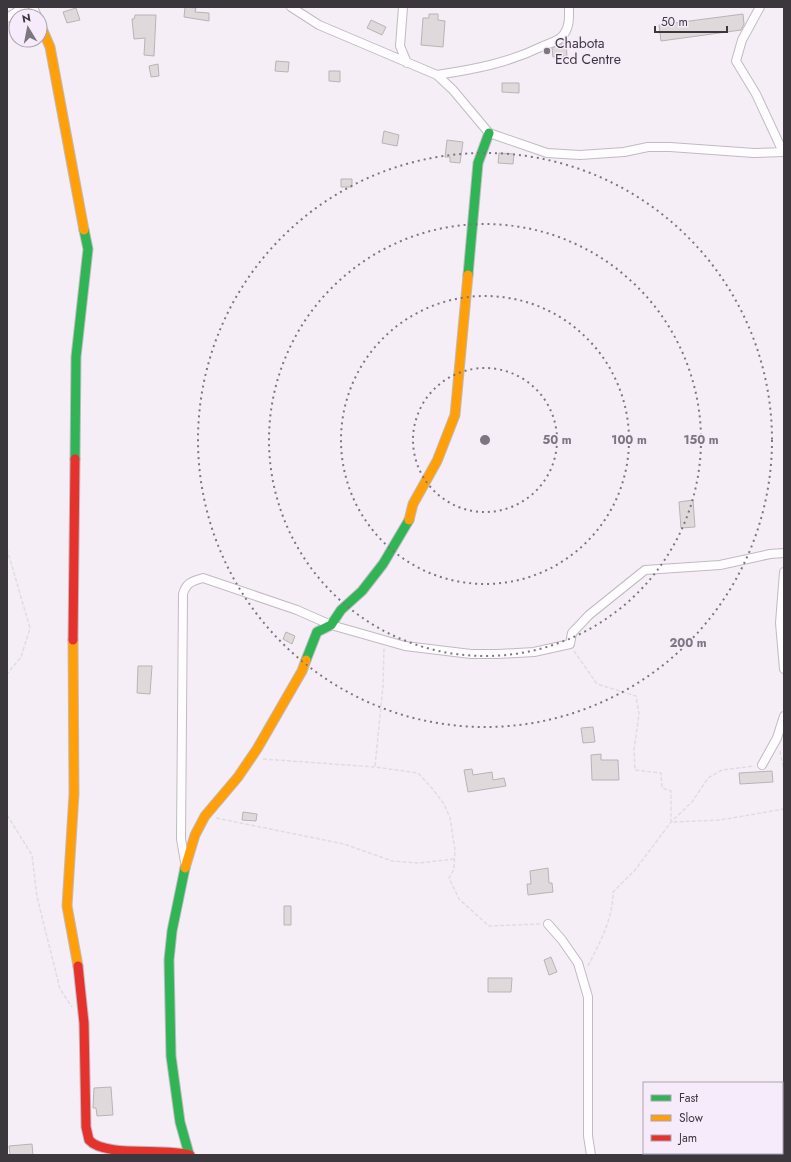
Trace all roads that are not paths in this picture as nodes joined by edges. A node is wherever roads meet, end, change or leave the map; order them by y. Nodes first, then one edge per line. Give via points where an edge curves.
1 (24, 7) edge
2 (291, 7) edge
3 (403, 7) edge
4 (569, 7) edge
5 (760, 7) edge
6 (7, 18) edge
7 (48, 42) edge
8 (407, 63) junction
9 (437, 75) junction
10 (489, 133) junction
11 (783, 152) edge
12 (784, 553) edge
13 (784, 572) edge
14 (331, 625) junction
15 (784, 669) edge
16 (784, 716) edge
17 (762, 764) road end
18 (186, 865) junction
19 (548, 924) road end
20 (190, 1154) edge
21 (591, 1155) edge

1 - 6 street
2 - 8 street via 320,25
3 - 8 street via 400,46
4 - 9 street via 567,29 557,40 517,58
5 - 11 street via 742,40 736,61 756,94
7 - 20 street via 88,249 76,357 74,794 67,906 79,969 84,1023 86,1127 89,1141 101,1147
8 - 9 street
9 - 10 street via 454,90
10 - 11 street via 547,153 580,155 624,152 648,147 754,153
10 - 14 street via 478,163 455,415 437,461 413,504 408,523 366,585 341,610
12 - 14 street via 720,565 645,570 589,615 572,633 570,644 534,652 471,654 405,646
13 - 15 street via 780,622
14 - 18 street via 317,632 302,671 251,758 205,816 195,835
14 - 18 street via 297,610 203,578 186,586 183,594 181,839
16 - 17 street via 777,738
18 - 20 street via 172,931 169,960 171,1056 180,1122
19 - 21 street via 578,963 588,997 588,1136

